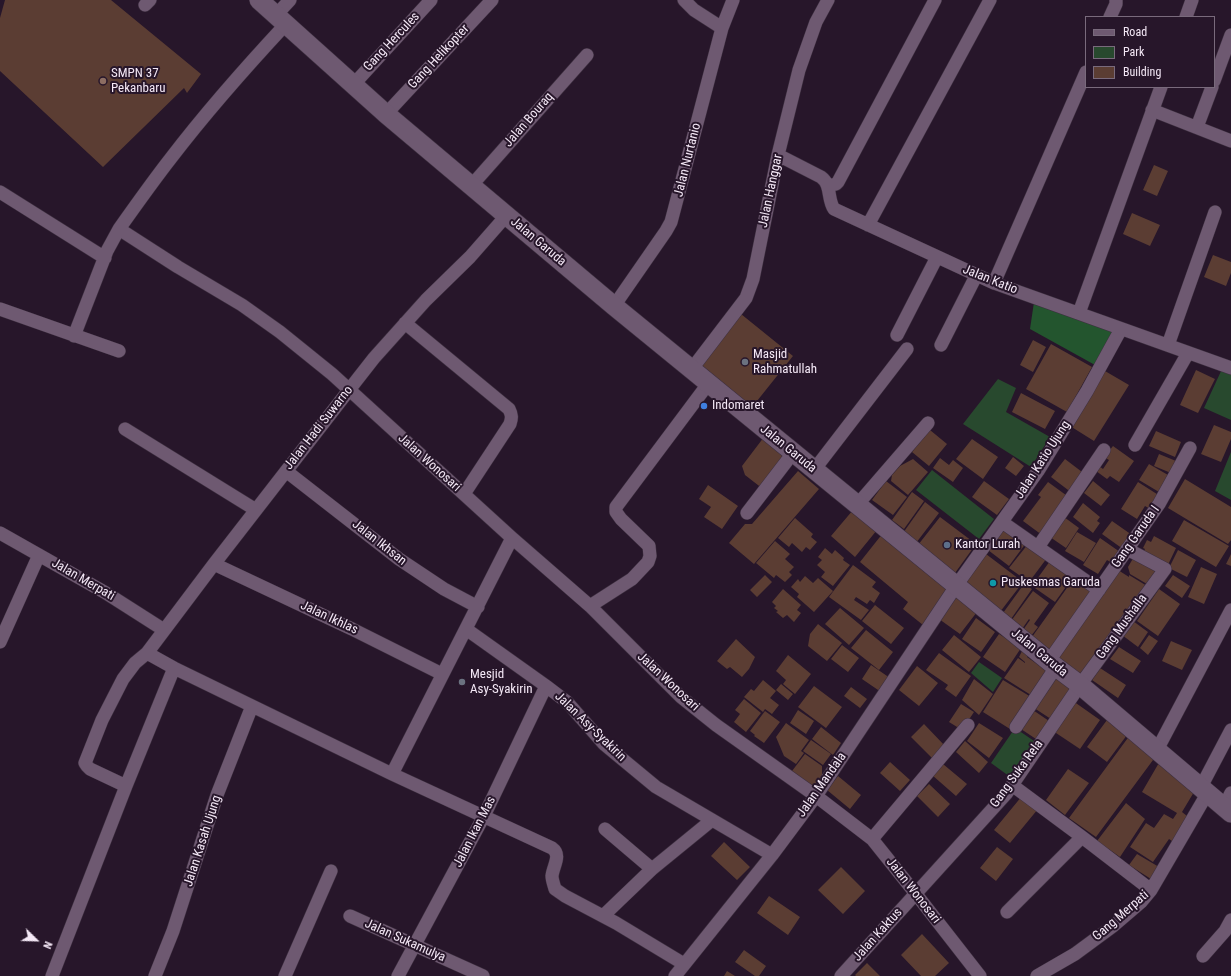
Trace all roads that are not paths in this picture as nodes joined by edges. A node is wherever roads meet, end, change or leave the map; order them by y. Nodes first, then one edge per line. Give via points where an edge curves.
1 (259, 0) edge
2 (290, 0) edge
3 (431, 0) edge
4 (492, 0) edge
5 (684, 0) edge
6 (733, 0) edge
7 (828, 0) edge
8 (935, 0) edge
9 (990, 0) edge
10 (1116, 0) edge
11 (1192, 0) edge
12 (1110, 16) edge
13 (1186, 16) edge
14 (281, 19) junction
15 (722, 28) junction
16 (1231, 35) edge
17 (587, 55) dead end
18 (1085, 74) edge
19 (1215, 78) edge
20 (353, 85) junction
21 (1161, 88) edge
22 (1212, 88) edge
23 (1152, 110) junction
24 (386, 114) junction
25 (1197, 127) junction
26 (1231, 140) edge
27 (778, 155) junction
28 (471, 186) junction
29 (828, 186) junction
30 (0, 192) edge
31 (1215, 212) dead end
32 (506, 216) junction
33 (868, 224) junction
34 (119, 229) junction
35 (105, 258) junction
36 (937, 258) junction
37 (976, 276) junction
38 (994, 283) junction
39 (614, 306) junction
40 (0, 309) edge
41 (1079, 313) junction
42 (406, 323) junction
43 (1121, 329) junction
44 (898, 335) dead end
45 (74, 336) junction
46 (941, 345) dead end
47 (1168, 345) junction
48 (907, 349) dead end
49 (119, 352) dead end
50 (1188, 353) junction
51 (1231, 368) edge
52 (691, 370) junction
53 (708, 384) junction
54 (349, 390) junction
55 (928, 423) dead end
56 (125, 429) dead end
57 (1135, 445) dead end
58 (1190, 448) dead end
59 (1104, 450) dead end
60 (793, 452) junction
61 (814, 470) junction
62 (286, 471) junction
63 (464, 494) junction
64 (856, 505) junction
65 (256, 510) junction
66 (746, 513) dead end
67 (1002, 522) junction
68 (0, 533) edge
69 (512, 538) junction
70 (1038, 547) junction
71 (1127, 549) junction
72 (39, 555) junction
73 (214, 564) junction
74 (956, 586) junction
75 (1099, 590) junction
76 (590, 606) junction
77 (478, 607) junction
78 (1231, 610) edge
79 (466, 629) junction
80 (164, 630) junction
81 (0, 642) edge
82 (147, 653) junction
83 (1052, 664) junction
84 (174, 668) junction
85 (442, 674) junction
86 (1080, 685) junction
87 (546, 686) junction
88 (252, 706) junction
89 (968, 725) dead end
90 (1016, 727) dead end
91 (1231, 730) edge
92 (1157, 750) junction
93 (392, 774) junction
94 (126, 786) junction
95 (1012, 786) junction
96 (1204, 790) junction
97 (816, 796) junction
98 (1229, 804) edge
99 (484, 816) junction
100 (712, 820) junction
101 (605, 829) dead end
102 (1082, 837) junction
103 (872, 839) junction
104 (772, 855) junction
105 (652, 869) junction
106 (331, 871) dead end
107 (1151, 890) junction
108 (916, 894) junction
109 (1007, 912) dead end
110 (350, 916) dead end
111 (603, 916) junction
112 (1229, 931) edge
113 (414, 946) junction
114 (1203, 956) dead end
115 (684, 964) junction
116 (976, 975) edge
117 (52, 976) edge
118 (155, 976) edge
119 (285, 976) edge
120 (398, 976) edge
121 (483, 976) edge
122 (675, 976) edge
123 (841, 976) edge
124 (1037, 976) edge

1 - 14 street, Jalan Garuda
2 - 14 street
3 - 20 street, Gang Hercules
4 - 24 street, Gang Helikopter
5 - 15 street via 694,10
6 - 15 street, Jalan Nurtanio
7 - 27 street, Jalan Hanggar via 816,22 798,70
8 - 29 street via 838,182
9 - 33 street
10 - 12 street
11 - 13 street
14 - 20 street, Jalan Garuda
14 - 34 street via 170,158
15 - 39 street, Jalan Nurtanio via 671,222
16 - 19 street
17 - 28 street, Jalan Bouraq
18 - 38 street
20 - 24 street, Jalan Garuda
21 - 23 street
22 - 25 street
23 - 25 street
23 - 41 street
24 - 28 street, Jalan Garuda
25 - 26 street
27 - 29 street via 826,180
27 - 52 street, Jalan Hanggar via 753,279 746,298
28 - 32 street, Jalan Garuda
29 - 33 street, Jalan Katio via 834,209
30 - 35 street
31 - 47 street
32 - 39 street, Jalan Garuda
32 - 42 street, Jalan Hadi Suwarno
33 - 36 street, Jalan Katio
34 - 35 street
34 - 54 street, Jalan Wonosari via 266,322
35 - 45 street
36 - 37 street, Jalan Katio
36 - 44 street
37 - 38 street, Jalan Katio
37 - 46 street
38 - 41 street, Jalan Katio
39 - 52 street, Jalan Garuda
40 - 45 street
41 - 43 street, Jalan Katio
42 - 54 street, Jalan Hadi Suwarno
42 - 63 street via 509,409 511,414 510,424
43 - 47 street, Jalan Katio
43 - 67 street, Jalan Katio Ujung via 1063,432
45 - 49 street
47 - 50 street, Jalan Katio
48 - 61 street
50 - 51 street, Jalan Katio
50 - 57 street
52 - 53 street, Jalan Garuda
53 - 60 street, Jalan Garuda
53 - 76 street via 616,507 621,519 649,546 648,562 632,579
54 - 62 street, Jalan Hadi Suwarno
54 - 63 street, Jalan Wonosari
55 - 64 street
56 - 65 street
58 - 71 street, Gang Garuda I via 1159,504
59 - 70 street
60 - 61 street, Jalan Garuda
60 - 66 street
61 - 64 street, Jalan Garuda
62 - 65 street, Jalan Hadi Suwarno
62 - 77 street, Jalan Ikhsan via 399,559 444,589
63 - 69 street, Jalan Wonosari
64 - 74 street, Jalan Garuda
65 - 73 street, Jalan Hadi Suwarno
67 - 70 street
67 - 74 street, Jalan Katio Ujung
68 - 72 street, Jalan Merpati
69 - 76 street, Jalan Wonosari
69 - 77 street
70 - 75 street
71 - 75 street, Gang Garuda I
71 - 86 street, Gang Mushalla via 1165,568
72 - 80 street, Jalan Merpati
72 - 81 street
73 - 80 street, Jalan Hadi Suwarno
73 - 85 street, Jalan Ikhlas
74 - 83 street, Jalan Garuda
74 - 97 street, Jalan Mandala
75 - 83 street, Gang Garuda I
76 - 97 street, Jalan Wonosari via 681,697
77 - 79 street
78 - 92 street
79 - 85 street
79 - 87 street, Jalan Asy-Syakirin
80 - 82 street, Jalan Hadi Suwarno
82 - 84 street
82 - 94 street, Jalan Hadi Suwarno via 135,663 123,679 85,760 85,765
83 - 86 street, Jalan Garuda
83 - 90 street, Gang Garuda I
84 - 88 street
84 - 94 street
85 - 93 street
86 - 92 street, Jalan Garuda
86 - 95 street, Gang Suka Rela
87 - 99 street, Jalan Ikan Mas
87 - 100 street, Jalan Asy-Syakirin via 567,702 604,744 656,787
88 - 93 street
88 - 118 street, Jalan Kasah Ujung
89 - 103 street
91 - 96 street, Gang Merpati
92 - 96 street, Jalan Garuda
93 - 99 street
94 - 117 street
95 - 102 street
95 - 108 street, Gang Suka Rela
96 - 98 street, Jalan Garuda
96 - 107 street, Gang Merpati
97 - 103 street, Jalan Wonosari
97 - 104 street, Jalan Mandala
99 - 111 street via 556,851 557,858 552,876 555,889
99 - 113 street, Jalan Ikan Mas
100 - 104 street, Jalan Asy-Syakirin
100 - 105 street
101 - 105 street
102 - 107 street
102 - 109 street
103 - 108 street, Jalan Wonosari
104 - 115 street, Jalan Mandala
105 - 111 street
106 - 119 street
107 - 124 street, Gang Merpati via 1113,926 1075,954
108 - 116 street, Jalan Wonosari
108 - 123 street, Jalan Kaktus
110 - 113 street, Jalan Sukamulya
111 - 115 street
112 - 114 street
113 - 120 street, Jalan Ikan Mas
113 - 121 street, Jalan Sukamulya
115 - 122 street, Jalan Mandala

